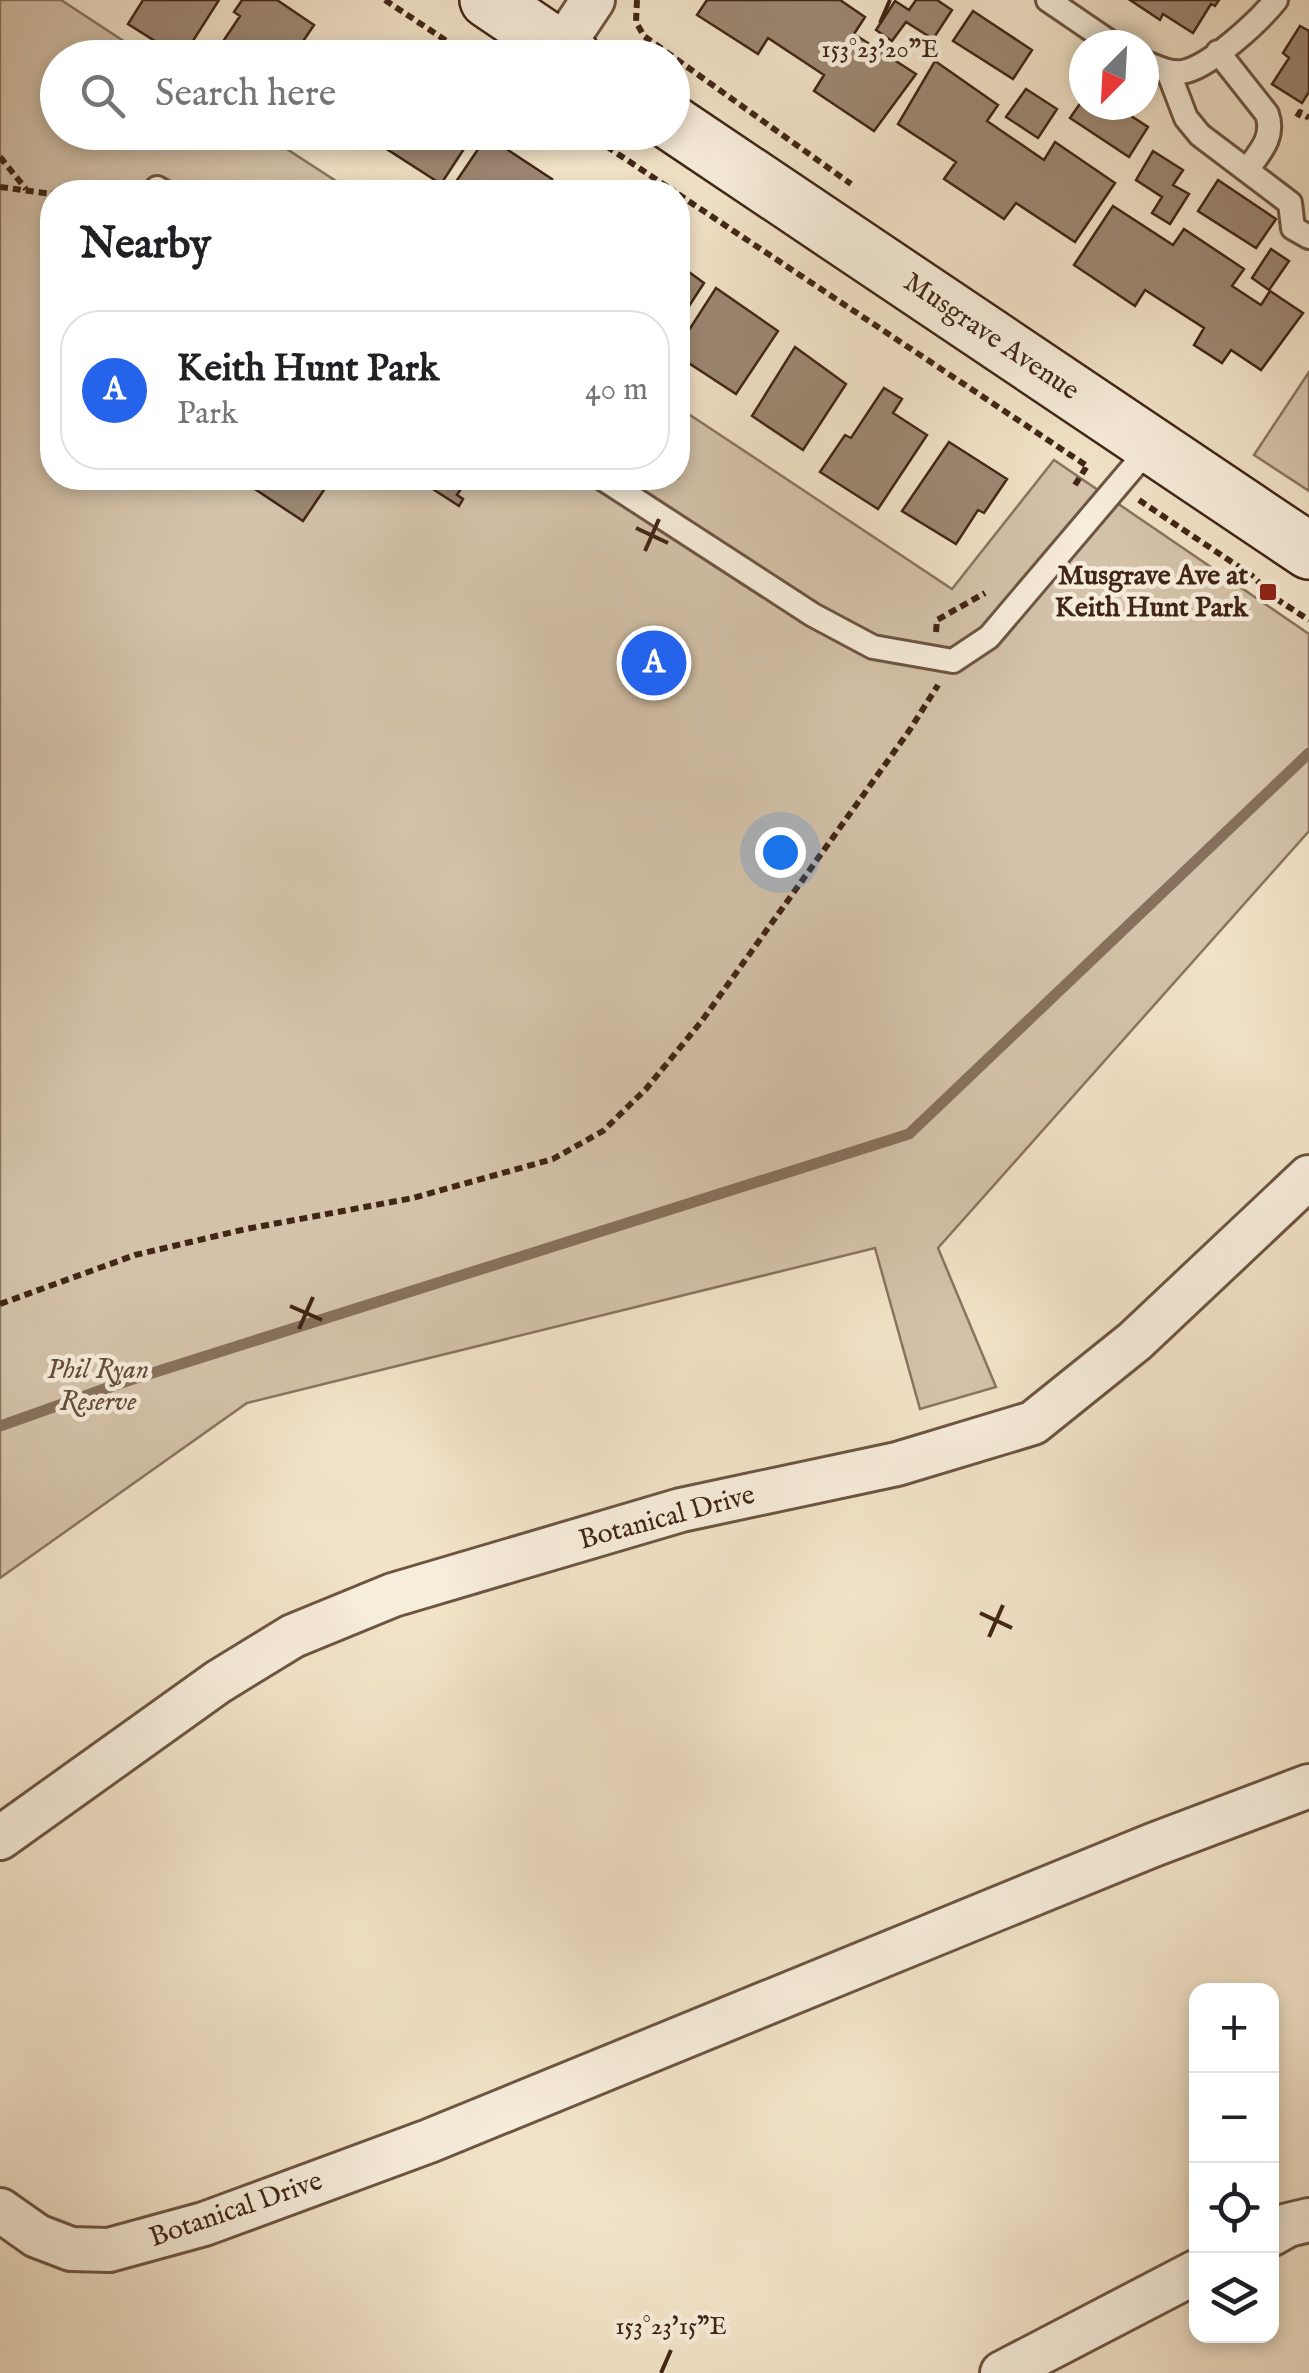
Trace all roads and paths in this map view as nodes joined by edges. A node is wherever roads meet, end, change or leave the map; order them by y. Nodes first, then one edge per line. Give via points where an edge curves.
1 (385, 0) edge
2 (592, 0) edge
3 (1048, 0) edge
4 (1276, 0) edge
5 (538, 26) edge
6 (1092, 30) edge
7 (445, 40) edge
8 (1218, 52) junction
9 (1159, 68) edge
10 (1168, 71) junction
11 (690, 136) edge
12 (612, 150) edge
13 (0, 157) edge
14 (1248, 170) junction
15 (657, 180) edge
16 (0, 188) edge
17 (26, 190) junction
18 (40, 192) edge
19 (690, 202) edge
20 (1309, 237) edge
21 (1152, 445) junction
22 (1117, 486) junction
23 (620, 490) edge
24 (1309, 551) edge
25 (1309, 620) edge
26 (953, 661) junction
27 (1309, 1177) edge
28 (0, 1304) edge
29 (1309, 1786) edge
30 (0, 1838) edge
31 (0, 2210) edge
32 (1309, 2220) edge
33 (1279, 2231) edge
34 (1189, 2276) edge
35 (1002, 2373) edge

1 - 7 path
2 - 5 street
3 - 6 lane
4 - 8 lane
8 - 10 lane via 1186,72
8 - 14 lane via 1272,126
9 - 10 lane
10 - 14 lane via 1186,118
11 - 21 main road, Musgrave Avenue
12 - 15 path
13 - 17 path
14 - 20 lane via 1290,202 1294,228
16 - 17 path
17 - 18 path
19 - 22 path
21 - 22 lane
21 - 24 main road, Musgrave Avenue
22 - 25 path
22 - 26 lane via 989,637
23 - 26 lane via 858,639
26 - 28 path via 701,1022 603,1132 553,1159 414,1198 135,1255
27 - 30 street, Botanical Drive via 1135,1341 1032,1422 897,1464 681,1510 393,1596 294,1636 233,1673
29 - 31 street, Botanical Drive via 429,2142 204,2224 110,2250 71,2249 36,2236
32 - 33 street
34 - 35 street

